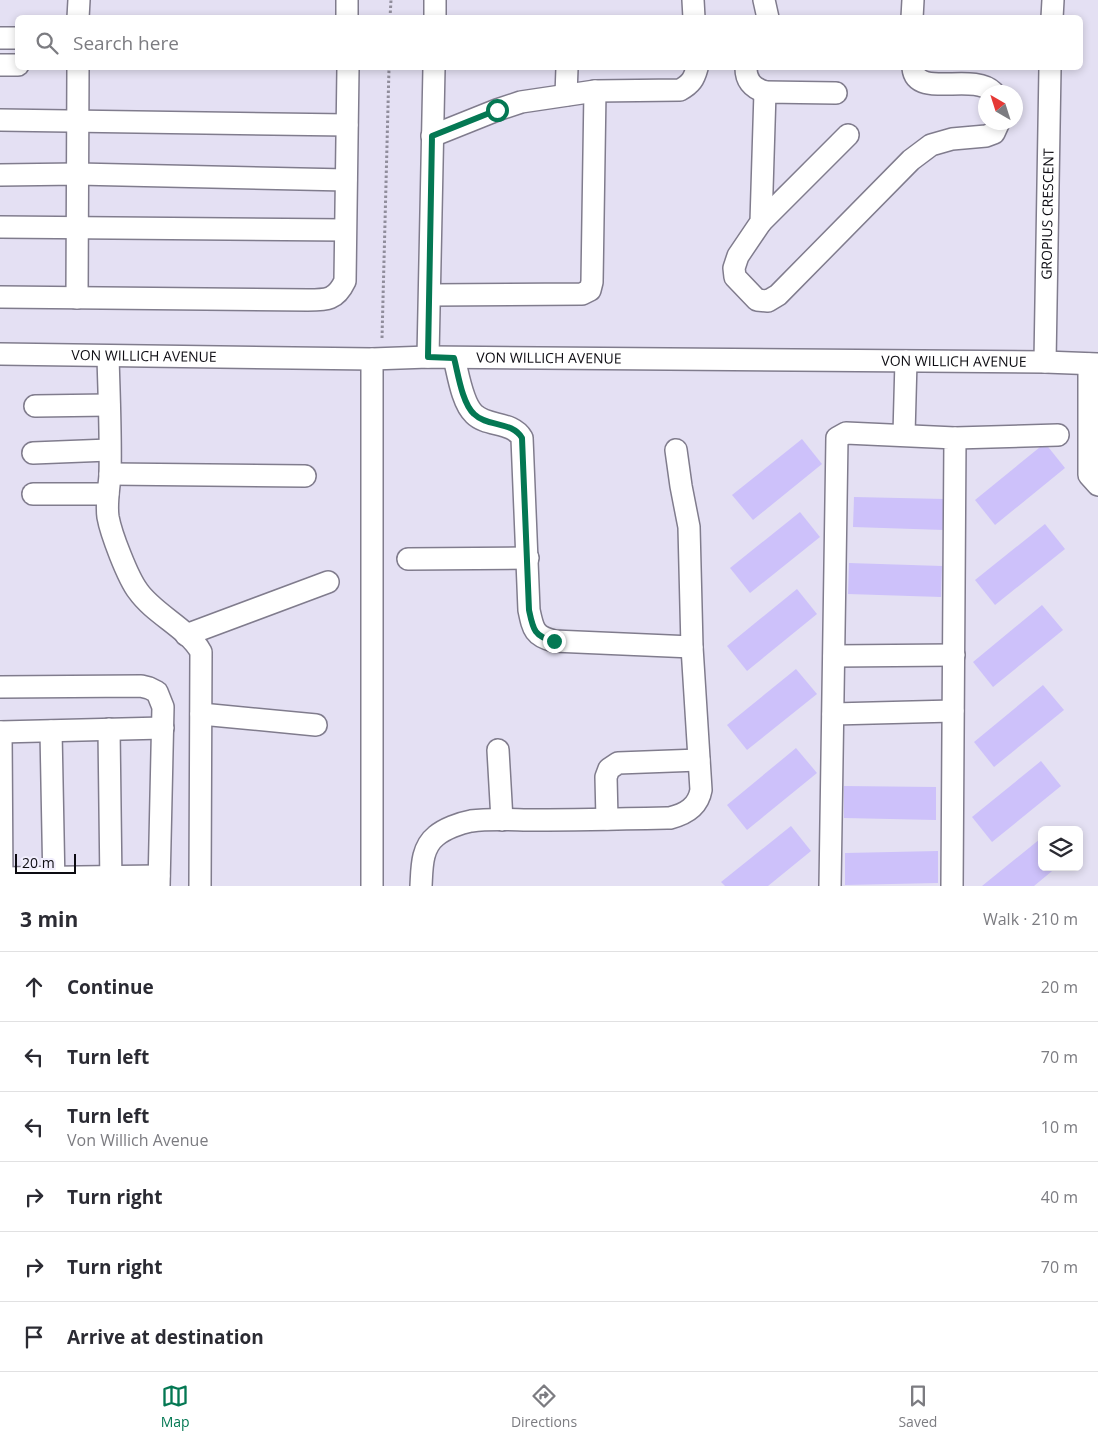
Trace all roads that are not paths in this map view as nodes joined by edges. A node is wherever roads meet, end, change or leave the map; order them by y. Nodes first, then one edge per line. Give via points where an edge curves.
1 (79, 0) edge
2 (347, 0) edge
3 (436, 0) edge
4 (693, 0) edge
5 (913, 0) edge
6 (1054, 0) edge
7 (78, 15) edge
8 (347, 15) edge
9 (435, 15) edge
10 (694, 15) edge
11 (912, 15) edge
12 (1052, 15) edge
13 (0, 38) edge
14 (15, 38) edge
15 (0, 65) edge
16 (15, 65) edge
17 (78, 70) edge
18 (348, 70) edge
19 (434, 70) edge
20 (568, 70) edge
21 (696, 70) edge
22 (746, 70) edge
23 (913, 70) edge
24 (1050, 70) edge
25 (981, 85) edge
26 (595, 91) junction
27 (765, 92) junction
28 (836, 93) dead end
29 (566, 96) junction
30 (0, 120) edge
31 (78, 122) junction
32 (347, 125) junction
33 (995, 130) edge
34 (848, 135) dead end
35 (432, 136) junction
36 (78, 174) junction
37 (0, 175) edge
38 (346, 180) junction
39 (761, 222) junction
40 (0, 227) edge
41 (77, 227) junction
42 (345, 230) junction
43 (430, 295) junction
44 (0, 297) edge
45 (77, 298) junction
46 (0, 354) edge
47 (108, 356) junction
48 (428, 357) junction
49 (454, 358) junction
50 (377, 359) junction
51 (906, 361) junction
52 (1044, 362) junction
53 (1094, 364) edge
54 (109, 405) junction
55 (35, 406) dead end
56 (904, 434) junction
57 (1058, 435) dead end
58 (955, 438) junction
59 (109, 450) junction
60 (676, 450) dead end
61 (33, 453) dead end
62 (305, 476) dead end
63 (109, 484) junction
64 (1098, 485) edge
65 (33, 494) dead end
66 (528, 558) junction
67 (408, 559) dead end
68 (328, 582) dead end
69 (186, 635) junction
70 (692, 647) junction
71 (954, 655) junction
72 (834, 656) junction
73 (0, 687) edge
74 (953, 711) junction
75 (201, 714) junction
76 (833, 714) junction
77 (316, 725) dead end
78 (163, 728) junction
79 (109, 729) junction
80 (51, 731) junction
81 (1, 732) edge
82 (498, 750) dead end
83 (699, 760) junction
84 (607, 819) junction
85 (502, 820) junction
86 (1, 881) edge
87 (111, 881) edge
88 (159, 881) edge
89 (54, 882) edge
90 (200, 886) edge
91 (372, 886) edge
92 (421, 886) edge
93 (830, 886) edge
94 (952, 886) edge

1 - 7 street
2 - 8 street
3 - 9 street
4 - 10 street
5 - 11 street
6 - 12 street
13 - 14 street
15 - 16 street
17 - 31 street
18 - 32 street
19 - 35 street
20 - 29 street
21 - 26 street via 689,85 676,91
22 - 27 street via 750,83
23 - 25 street via 920,82
24 - 52 street, GROPIUS CRESCENT
26 - 29 street
26 - 43 street via 590,290 582,294
27 - 28 street
27 - 39 street
29 - 35 street via 521,102
30 - 31 street
31 - 32 street
31 - 36 street
32 - 38 street
33 - 39 street via 986,136 952,139 931,145 911,160 768,302 758,300 747,291 735,277 734,268 738,256
34 - 39 street
35 - 43 street
36 - 37 street
36 - 38 street
36 - 41 street
38 - 42 street
40 - 41 street
41 - 42 street
41 - 45 street
42 - 45 street via 345,281 336,295 326,300
43 - 48 street
44 - 45 street
46 - 47 street, VON WILLICH AVENUE
47 - 50 street, VON WILLICH AVENUE
47 - 54 street
48 - 49 street, VON WILLICH AVENUE
48 - 50 street, VON WILLICH AVENUE
49 - 51 street, VON WILLICH AVENUE
49 - 66 street via 472,412 483,420 516,430 522,438
50 - 91 street
51 - 52 street, VON WILLICH AVENUE
51 - 56 street
52 - 53 street, VON WILLICH AVENUE
53 - 64 street via 1089,475
54 - 55 street
54 - 59 street
56 - 58 street
56 - 72 street via 846,433 837,438
57 - 58 street
58 - 71 street
59 - 61 street
59 - 63 street
60 - 70 street via 689,527
62 - 63 street
63 - 65 street
63 - 69 street via 108,516 131,581 149,604
66 - 67 street
66 - 70 street via 529,610 533,627 541,637 554,641
68 - 69 street
69 - 75 street via 201,652
70 - 83 street
71 - 72 street
71 - 74 street
72 - 76 street
73 - 78 street via 149,688 161,699
74 - 76 street
74 - 94 street
75 - 77 street
75 - 90 street
76 - 93 street
78 - 79 street
78 - 88 street
79 - 80 street
79 - 87 street
80 - 81 street
80 - 89 street
81 - 86 street
82 - 85 street
83 - 84 street via 700,798 686,813 670,818
83 - 84 street via 618,763 609,769 606,776
84 - 85 street
85 - 92 street via 471,821 436,836 425,852
86 - 89 street
87 - 88 street
87 - 89 street

